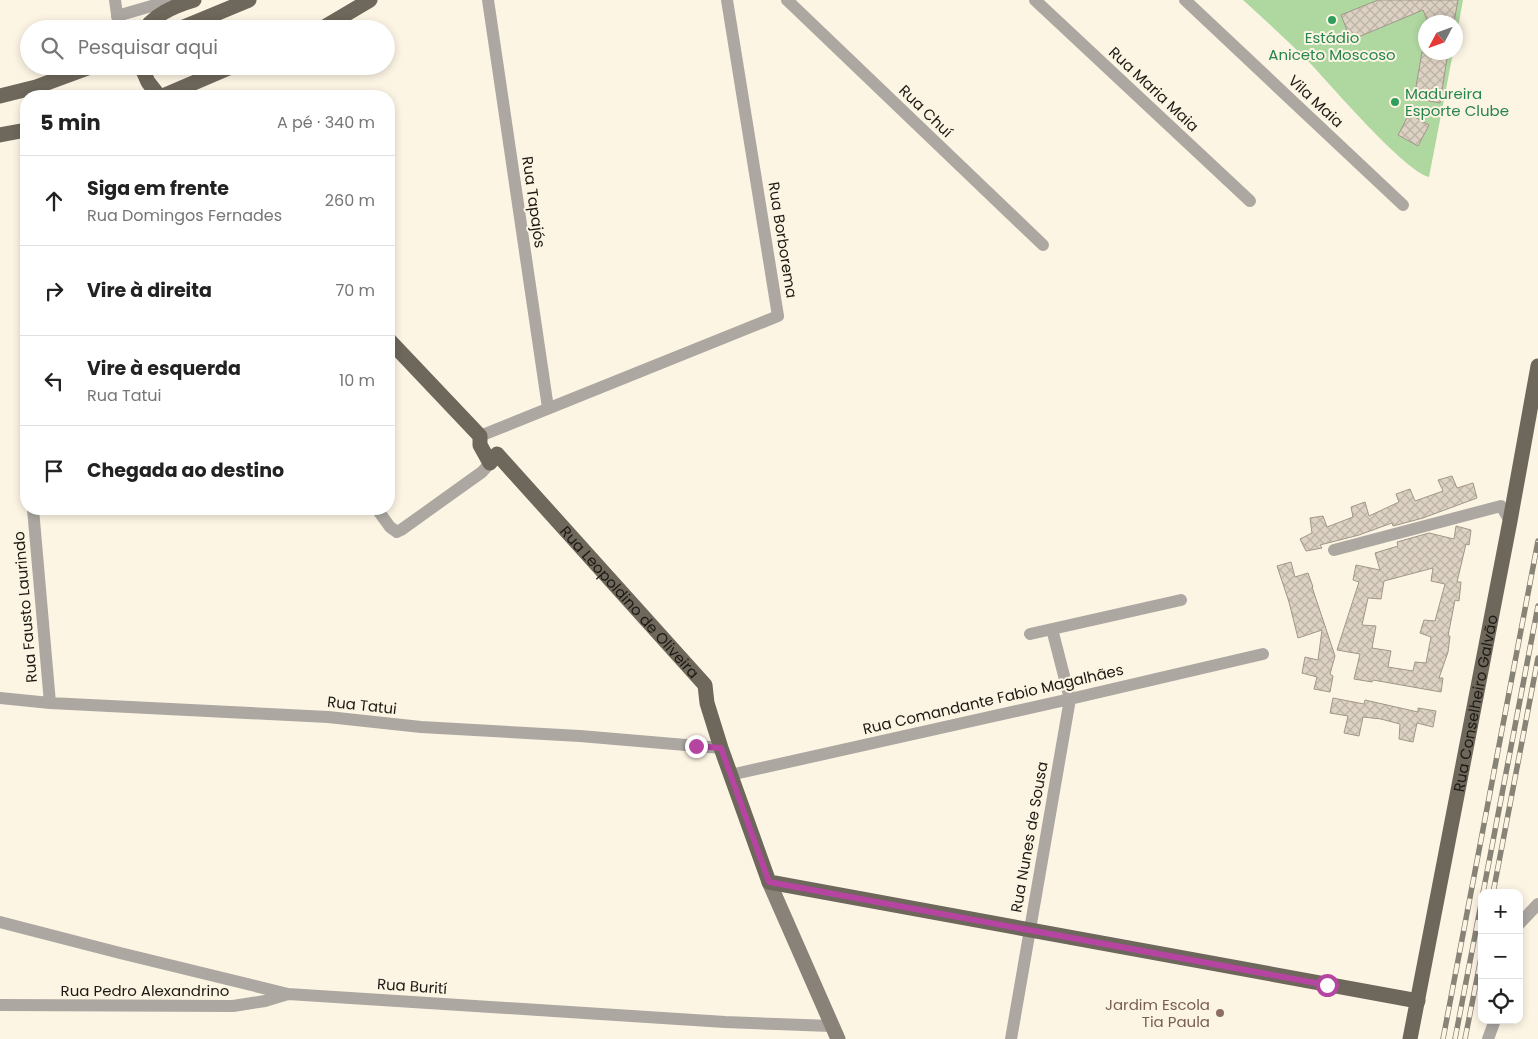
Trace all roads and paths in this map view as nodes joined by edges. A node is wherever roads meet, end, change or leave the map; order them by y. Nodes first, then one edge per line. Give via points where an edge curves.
1 (115, 0) edge
2 (249, 0) edge
3 (370, 0) edge
4 (488, 0) edge
5 (727, 0) edge
6 (787, 0) edge
7 (1035, 0) edge
8 (1185, 0) edge
9 (191, 1) edge
10 (117, 16) junction
11 (118, 20) edge
12 (152, 20) edge
13 (201, 20) edge
14 (336, 20) edge
15 (69, 75) edge
16 (145, 75) edge
17 (211, 75) edge
18 (24, 90) edge
19 (154, 90) edge
20 (177, 90) edge
21 (20, 91) edge
22 (0, 96) edge
23 (20, 131) edge
24 (0, 135) edge
25 (1250, 201) dead end
26 (1403, 205) dead end
27 (1044, 245) dead end
28 (395, 346) edge
29 (1538, 366) edge
30 (548, 408) junction
31 (480, 436) junction
32 (490, 463) junction
33 (34, 515) edge
34 (381, 515) edge
35 (1510, 521) junction
36 (1334, 550) dead end
37 (1181, 600) dead end
38 (1052, 629) junction
39 (1030, 634) dead end
40 (1263, 654) dead end
41 (0, 698) edge
42 (1070, 700) junction
43 (50, 702) junction
44 (721, 748) junction
45 (730, 775) junction
46 (769, 882) junction
47 (1538, 904) edge
48 (1523, 920) edge
49 (0, 922) edge
50 (1029, 930) junction
51 (288, 994) junction
52 (1418, 1001) junction
53 (0, 1005) edge
54 (1494, 1024) edge
55 (835, 1033) edge
56 (1011, 1039) edge
57 (1410, 1039) edge
58 (1488, 1039) edge

1 - 10 street
2 - 13 main road
3 - 14 main road
4 - 30 street, Rua Tapajós
5 - 30 street, Rua Borborema via 778,316
6 - 27 street, Rua Chuí
7 - 25 street, Rua Maria Maia
8 - 26 street, Vila Maia
9 - 10 street via 155,5
9 - 12 main road
10 - 11 street
15 - 18 main road
16 - 19 main road
17 - 20 main road
21 - 22 main road
23 - 24 main road
28 - 31 main road
29 - 35 main road, Rua Conselheiro Galvão
30 - 31 street, Rua Borborema
31 - 32 main road via 480,445
32 - 34 street via 397,532
32 - 44 main road, Rua Leopoldino de Oliveira via 497,454 706,685 707,703
33 - 43 street, Rua Fausto Laurindo
35 - 36 street via 1501,506
35 - 52 main road, Rua Conselheiro Galvão
37 - 38 street
38 - 39 street
38 - 42 street
40 - 42 street, Rua Comandante Fabio Magalhães
41 - 43 street, Rua Tatui
42 - 45 street, Rua Comandante Fabio Magalhães
42 - 50 street, Rua Nunes de Sousa
43 - 44 street, Rua Tatui via 328,717 421,727
44 - 45 main road, Rua Leopoldino de Oliveira
45 - 46 main road, Rua Leopoldino de Oliveira
46 - 50 main road
46 - 55 street, Rua Leopoldino de Oliveira
47 - 48 street
49 - 51 street, Rua Burití
50 - 52 main road
50 - 56 street, Rua Nunes de Sousa
51 - 53 street, Rua Pedro Alexandrino via 233,1006
51 - 55 street, Rua Burití via 725,1022
52 - 57 main road, Rua Conselheiro Galvão
54 - 58 street

